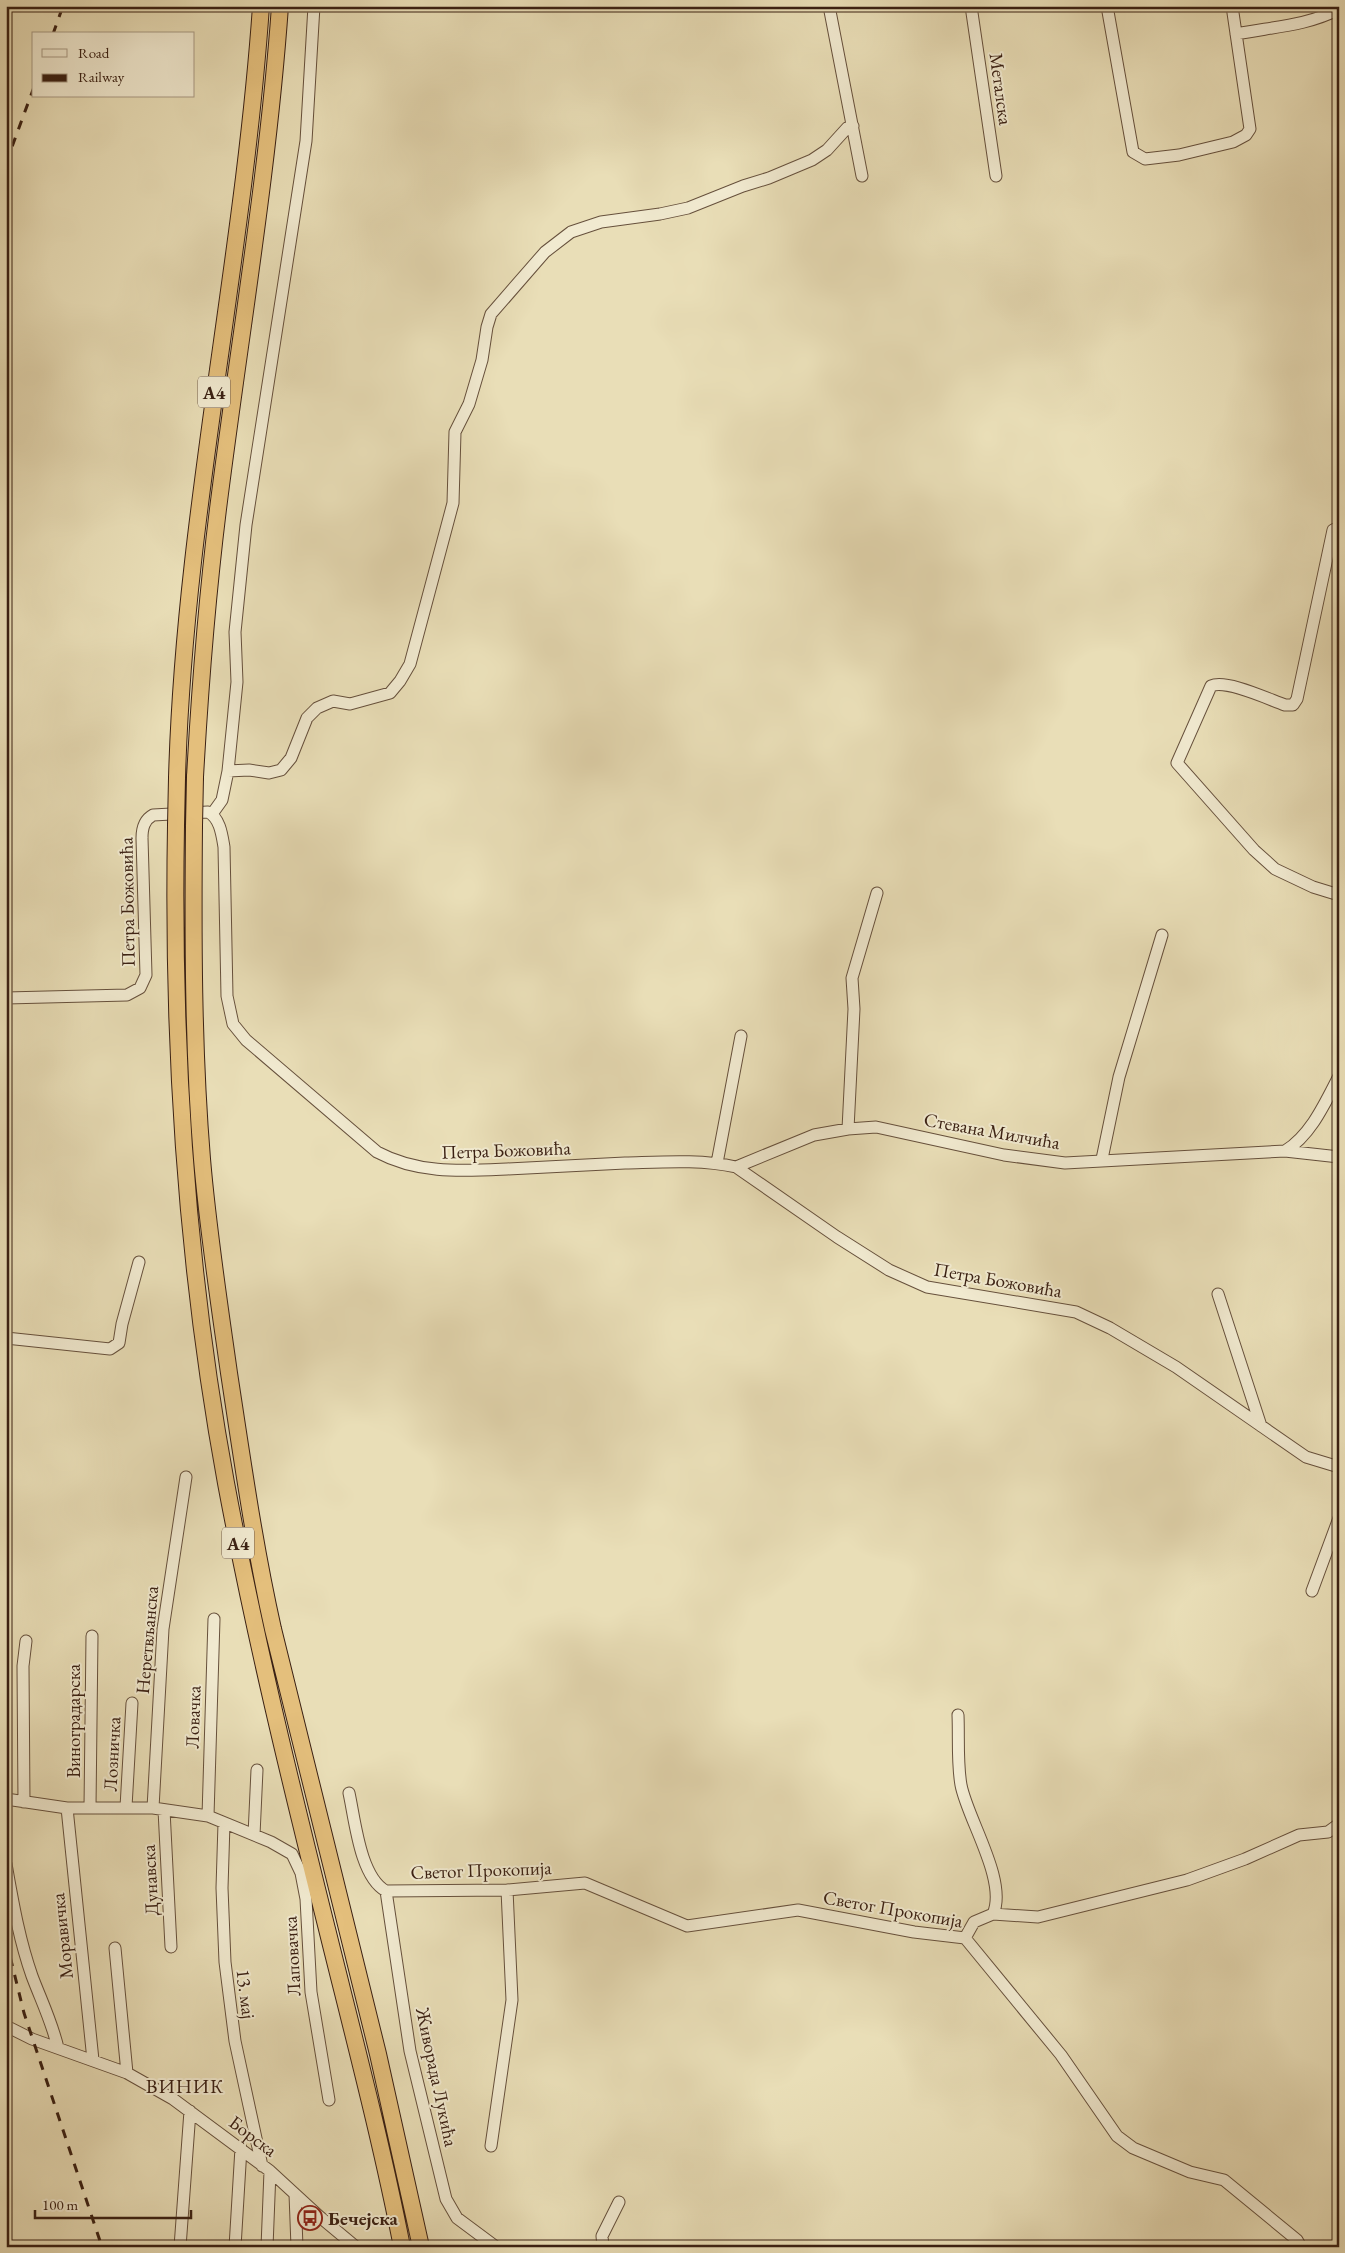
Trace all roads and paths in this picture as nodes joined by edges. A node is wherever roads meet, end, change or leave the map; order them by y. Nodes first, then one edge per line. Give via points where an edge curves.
1 (261, 6) edge
2 (280, 6) edge
3 (314, 6) edge
4 (829, 6) edge
5 (971, 6) edge
6 (1107, 6) edge
7 (1232, 6) edge
8 (1339, 9) edge
9 (1236, 34) junction
10 (853, 126) junction
11 (862, 176) dead end
12 (996, 176) dead end
13 (1339, 527) edge
14 (228, 771) junction
15 (212, 814) junction
16 (877, 893) dead end
17 (1339, 895) edge
18 (1162, 935) dead end
19 (6, 998) edge
20 (741, 1036) dead end
21 (1339, 1076) edge
22 (848, 1129) junction
23 (1285, 1151) junction
24 (1339, 1157) edge
25 (1102, 1159) junction
26 (717, 1163) junction
27 (736, 1167) junction
28 (139, 1262) dead end
29 (1218, 1294) dead end
30 (6, 1338) edge
31 (1261, 1426) junction
32 (1339, 1467) edge
33 (186, 1476) dead end
34 (1339, 1518) edge
35 (1312, 1591) dead end
36 (214, 1619) dead end
37 (92, 1636) dead end
38 (26, 1641) dead end
39 (132, 1703) dead end
40 (958, 1715) dead end
41 (257, 1770) dead end
42 (349, 1793) dead end
43 (6, 1799) edge
44 (24, 1802) junction
45 (90, 1807) junction
46 (126, 1807) junction
47 (67, 1808) junction
48 (159, 1809) junction
49 (208, 1816) junction
50 (224, 1823) junction
51 (1339, 1824) edge
52 (254, 1835) junction
53 (6, 1864) edge
54 (386, 1890) junction
55 (507, 1890) junction
56 (993, 1914) junction
57 (966, 1938) junction
58 (172, 1947) dead end
59 (115, 1948) dead end
60 (6, 2026) edge
61 (58, 2048) junction
62 (93, 2060) junction
63 (127, 2072) junction
64 (329, 2100) dead end
65 (190, 2111) junction
66 (491, 2146) dead end
67 (241, 2148) junction
68 (266, 2169) junction
69 (295, 2194) junction
70 (619, 2202) dead end
71 (180, 2247) edge
72 (235, 2247) edge
73 (267, 2247) edge
74 (296, 2247) edge
75 (356, 2247) edge
76 (402, 2247) edge
77 (421, 2247) edge
78 (496, 2247) edge
79 (603, 2247) edge
80 (1301, 2247) edge

1 - 76 highway, A4, bridge via 244,185 210,420 183,676 177,778 175,965 180,1107 190,1229 210,1386 234,1525 263,1663 355,2038
2 - 77 highway, A4, bridge via 254,251 214,543 202,672 194,826 194,1004 202,1158 218,1300 262,1578 378,2054
3 - 14 street via 306,141 246,525 235,632 237,682
4 - 10 street
5 - 12 street, Металска
6 - 9 street via 1134,152 1145,159 1186,154 1246,136 1250,129
7 - 9 street
8 - 9 street via 1299,24
10 - 11 street
10 - 14 street via 812,160 769,178 688,208 601,222 571,232 545,252 491,314 469,404 455,432 453,502 410,664 400,681 390,693 350,704 333,702 317,708 307,718 291,758 281,770 269,773
13 - 17 street via 1333,530 1297,699 1293,705 1218,683 1211,686 1177,763 1254,850 1275,869
14 - 15 street via 222,800
15 - 19 street, Петра Божовића via 203,811 154,815 143,827 146,975 140,988 127,995
15 - 26 street, Петра Божовића via 219,825 224,847 227,996 233,1024 246,1040 376,1152 395,1162 420,1168 457,1171 671,1161
16 - 22 street via 852,978 854,1009
18 - 25 street via 1119,1077
20 - 26 street
21 - 23 street via 1305,1134 1296,1145
22 - 25 street, Стевана Милчића via 876,1127 1004,1155 1065,1162
22 - 27 street, Стевана Милчића via 814,1135
23 - 24 street, Стевана Милчића
23 - 25 street, Стевана Милчића
26 - 27 street, Петра Божовића
27 - 31 street, Петра Божовића via 889,1270 927,1287 1076,1312 1176,1367
28 - 30 street via 116,1347
29 - 31 street
31 - 32 street, Петра Божовића via 1306,1457
33 - 48 street, Неретвљанска via 163,1629
34 - 35 street
36 - 49 street, Ловачка
37 - 45 street, Виноградарска
38 - 44 street via 23,1666
39 - 46 street, Лозничка
40 - 56 street via 961,1785 991,1864 996,1901
41 - 52 street
42 - 54 street via 366,1863 373,1881
43 - 44 street, Лаповачка
44 - 47 street, Лаповачка
45 - 46 street, Лаповачка
45 - 47 street, Лаповачка
46 - 48 street, Лаповачка
47 - 62 street, Моравичка
48 - 49 street, Лаповачка
48 - 58 street, Дунавска
49 - 50 street, Лаповачка
50 - 52 street, Лаповачка
50 - 68 street, 13. мај via 225,1962 235,2041
51 - 56 street via 1328,1832 1300,1835 1187,1880 1038,1917
52 - 64 street, Лаповачка via 292,1854 300,1874 306,1899 312,1999
53 - 61 street via 17,1930
54 - 55 street, Светог Прокопија
54 - 78 street, Живорада Лукића via 410,2051 446,2199 457,2218
55 - 57 street, Светог Прокопија via 585,1882 687,1926 798,1910
55 - 66 street via 512,2000
56 - 57 street via 974,1922
57 - 80 street, Светог Прокопија via 1061,2055 1117,2136 1133,2148 1190,2172 1224,2180 1297,2240
59 - 63 street
60 - 61 street, Борска
61 - 62 street, Борска
62 - 63 street, Борска
63 - 65 street, Борска
65 - 67 street, Борска
65 - 71 street
67 - 68 street, Борска
67 - 72 street
68 - 69 street, Борска
68 - 73 street, 13. мај
69 - 74 street
69 - 75 street, Борска
70 - 79 street via 602,2236

